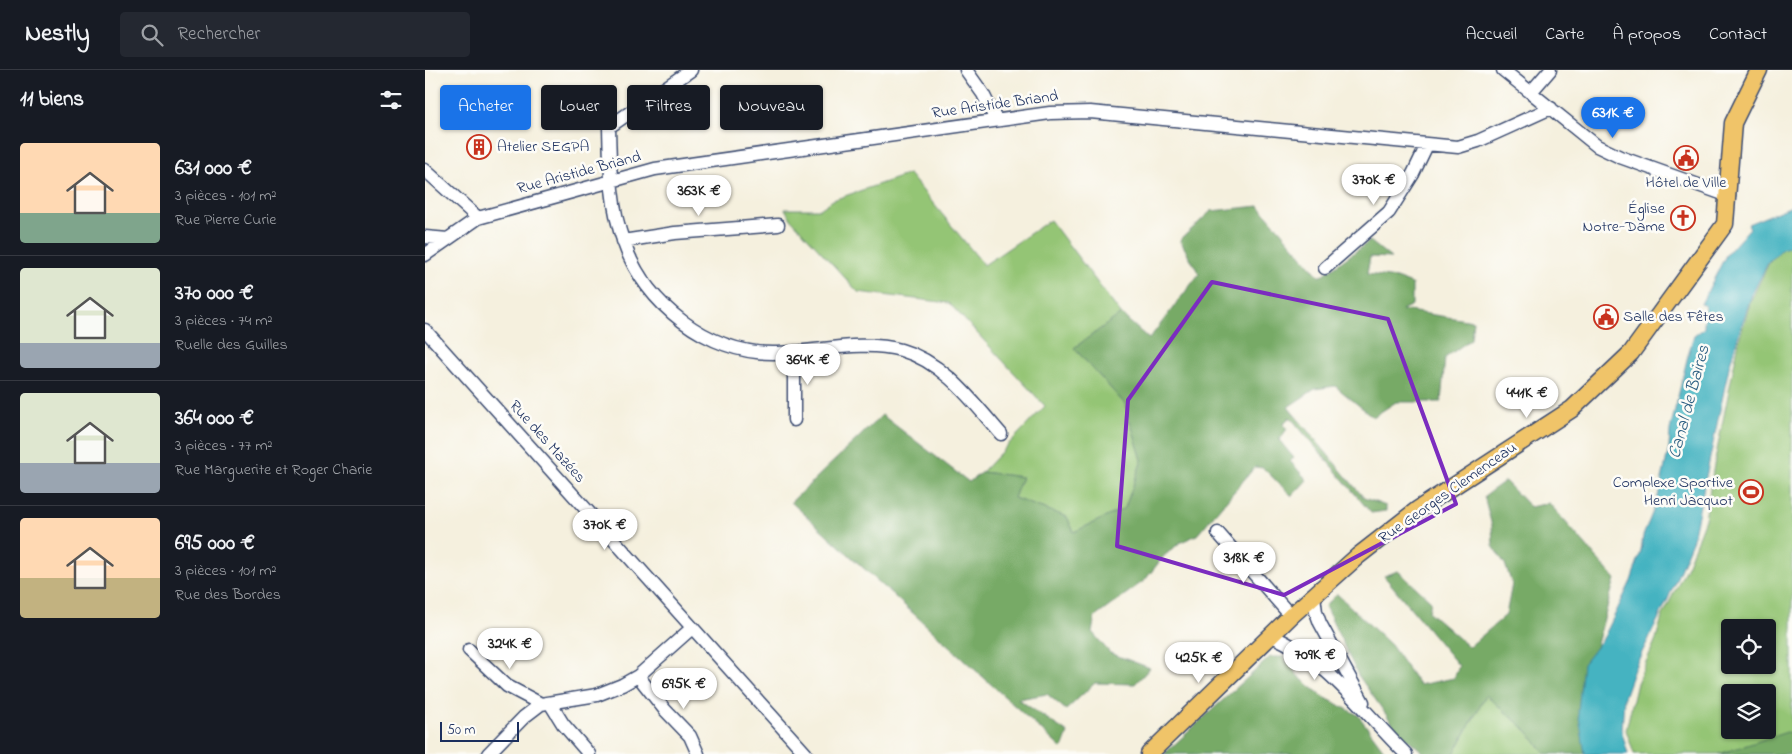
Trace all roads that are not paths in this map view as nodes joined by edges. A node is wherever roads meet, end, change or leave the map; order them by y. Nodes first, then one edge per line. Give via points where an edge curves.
1 (691, 70) edge
2 (966, 70) edge
3 (1503, 70) edge
4 (1550, 70) edge
5 (1756, 74) edge
6 (1531, 92) junction
7 (1551, 108) junction
8 (996, 120) junction
9 (1427, 145) junction
10 (425, 170) edge
11 (610, 180) junction
12 (1729, 196) junction
13 (478, 218) junction
14 (778, 225) dead end
15 (425, 236) edge
16 (448, 239) junction
17 (623, 241) junction
18 (425, 254) edge
19 (1325, 268) dead end
20 (425, 330) edge
21 (794, 352) junction
22 (794, 420) dead end
23 (1001, 434) dead end
24 (1217, 533) dead end
25 (1314, 596) junction
26 (1291, 616) junction
27 (692, 628) junction
28 (1272, 636) junction
29 (469, 650) dead end
30 (638, 676) junction
31 (545, 704) junction
32 (1367, 711) junction
33 (488, 754) edge
34 (589, 754) edge
35 (698, 754) edge
36 (806, 754) edge
37 (1149, 754) edge
38 (1406, 754) edge

1 - 11 street via 609,127
2 - 8 street
3 - 6 street
4 - 6 street
5 - 12 main road via 1733,123
6 - 7 street
7 - 9 street, Rue Aristide Briand via 1468,145
7 - 12 street via 1597,146 1619,158
8 - 9 street, Rue Aristide Briand via 1089,112
8 - 11 street, Rue Aristide Briand via 655,169
9 - 19 street via 1389,212
10 - 13 street
11 - 13 street, Rue Aristide Briand
11 - 17 street
12 - 25 main road, Rue Georges Clemenceau via 1727,218 1715,240 1637,345 1572,409 1417,510 1358,556
13 - 16 street, Rue Aristide Briand
14 - 17 street via 675,233
15 - 16 street
16 - 18 street, Rue Aristide Briand
17 - 21 street via 640,278 672,313 692,328 713,340 733,346 771,353
20 - 27 street, Rue des Mazées
21 - 22 street
21 - 23 street via 873,346 918,356 948,377
24 - 26 street
25 - 26 main road, Rue Georges Clemenceau
25 - 32 street via 1320,623
26 - 28 main road, Rue Georges Clemenceau
27 - 30 street
27 - 36 street, Rue des Mazées
28 - 32 street via 1305,653
28 - 37 main road, Rue Georges Clemenceau
29 - 31 street via 507,686
30 - 31 street via 597,695
30 - 35 street via 690,736
31 - 33 street via 524,717
31 - 34 street
32 - 38 street

